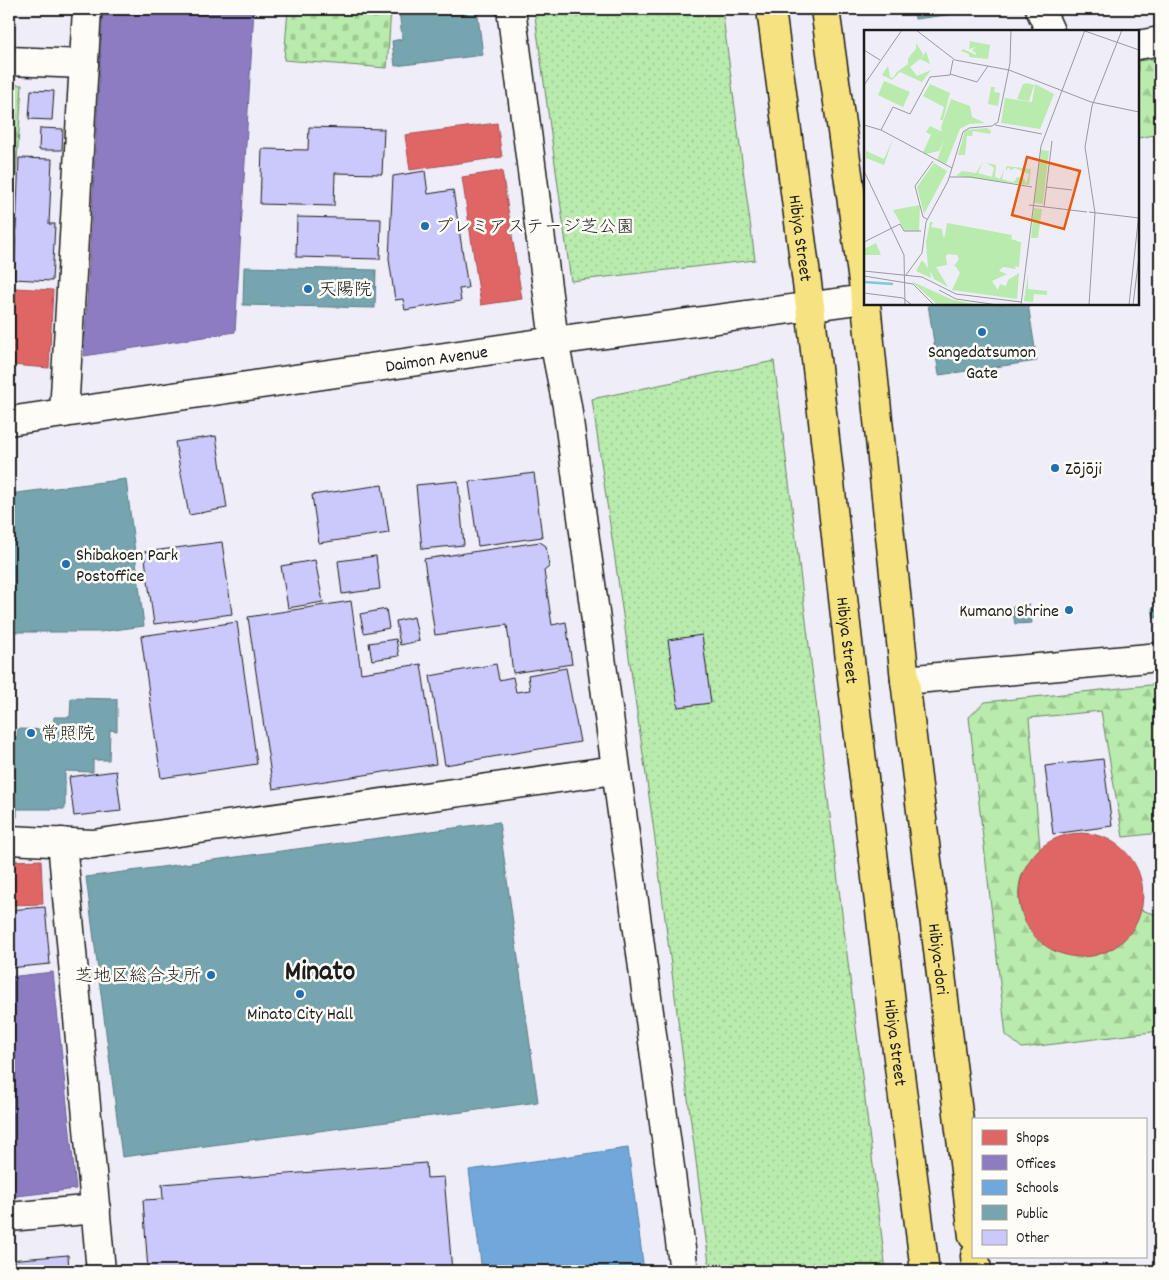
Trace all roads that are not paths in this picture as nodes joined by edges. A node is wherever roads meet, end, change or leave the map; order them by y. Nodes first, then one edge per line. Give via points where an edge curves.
1 (87, 9) edge
2 (511, 9) edge
3 (771, 9) edge
4 (825, 9) edge
5 (1040, 9) edge
6 (1050, 30) edge
7 (1160, 42) edge
8 (1139, 45) edge
9 (9, 60) edge
10 (84, 64) junction
11 (864, 291) edge
12 (864, 298) edge
13 (866, 305) edge
14 (810, 306) junction
15 (554, 341) junction
16 (64, 413) junction
17 (9, 421) edge
18 (1160, 657) edge
19 (905, 680) junction
20 (615, 770) junction
21 (9, 840) edge
22 (62, 842) junction
23 (96, 1209) junction
24 (9, 1217) edge
25 (972, 1228) edge
26 (975, 1258) edge
27 (101, 1271) edge
28 (684, 1271) edge
29 (925, 1271) edge
30 (977, 1271) edge

1 - 10 street
2 - 15 street
3 - 14 main road, Hibiya Street
4 - 11 main road
5 - 6 street
7 - 8 street
9 - 10 street
10 - 16 street
12 - 14 street, Daimon Avenue
13 - 19 main road
14 - 15 street, Daimon Avenue
14 - 29 main road, Hibiya Street via 856,714
15 - 16 street, Daimon Avenue
15 - 20 street via 567,406
16 - 17 street, Daimon Avenue
18 - 19 street
19 - 25 main road, Hibiya-dori
20 - 22 street via 93,844
20 - 28 street
21 - 22 street
22 - 23 street
23 - 24 street
23 - 27 street
26 - 30 main road

